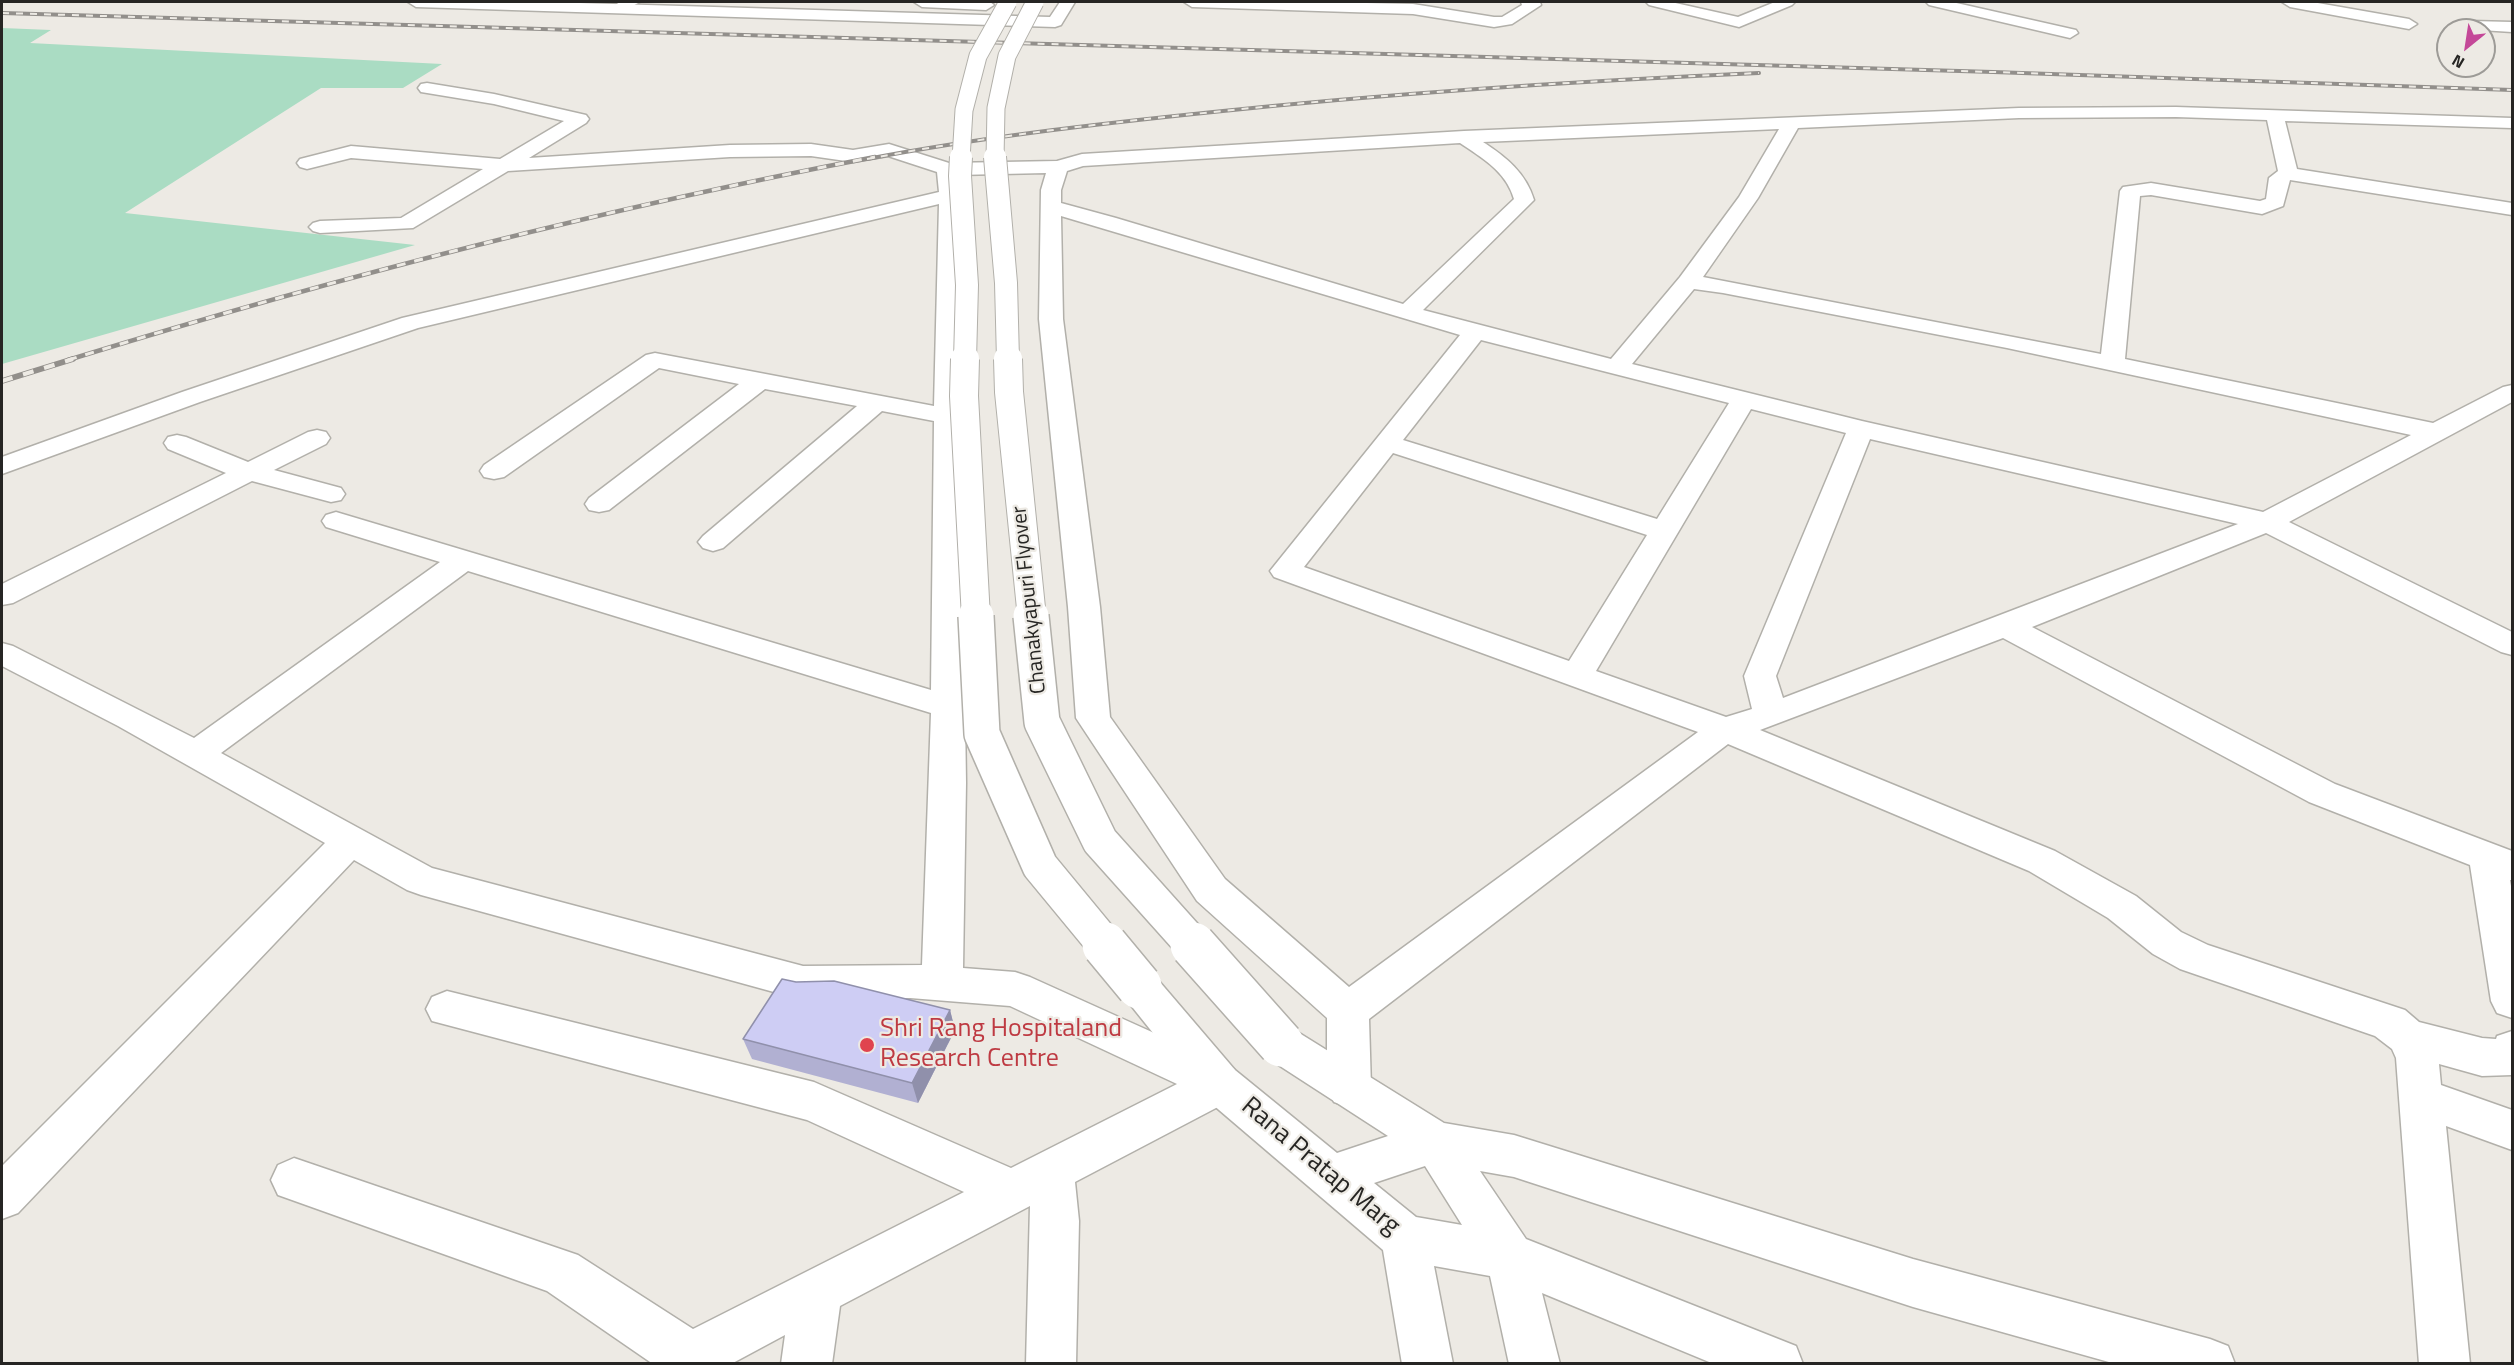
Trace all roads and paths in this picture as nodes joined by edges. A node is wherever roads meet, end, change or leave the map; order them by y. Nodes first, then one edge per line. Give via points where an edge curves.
1 (416, 2) edge
2 (922, 2) edge
3 (1035, 2) edge
4 (1066, 2) edge
5 (1192, 2) edge
6 (1527, 2) edge
7 (1654, 2) edge
8 (1787, 2) edge
9 (1935, 2) edge
10 (2290, 2) edge
11 (995, 3) edge
12 (626, 4) edge
13 (1404, 5) edge
14 (973, 20) junction
15 (2409, 24) dead end
16 (2496, 27) edge
17 (2512, 27) edge
18 (2070, 33) dead end
19 (427, 88) dead end
20 (2275, 115) junction
21 (1792, 123) junction
22 (2512, 123) edge
23 (1464, 137) junction
24 (307, 163) dead end
25 (503, 165) junction
26 (1058, 167) junction
27 (2288, 174) junction
28 (948, 183) junction
29 (1051, 207) junction
30 (2512, 209) edge
31 (320, 227) dead end
32 (1688, 282) junction
33 (1407, 313) junction
34 (1475, 332) junction
35 (2112, 363) junction
36 (1617, 367) junction
37 (760, 381) junction
38 (2512, 392) edge
39 (1744, 400) junction
40 (876, 403) junction
41 (947, 416) junction
42 (1861, 429) junction
43 (2436, 432) junction
44 (317, 438) dead end
45 (177, 443) dead end
46 (1387, 443) junction
47 (2, 466) edge
48 (494, 471) dead end
49 (248, 472) junction
50 (599, 504) dead end
51 (2267, 522) junction
52 (1665, 531) junction
53 (713, 542) dead end
54 (463, 560) junction
55 (2, 596) edge
56 (2005, 627) junction
57 (2512, 645) edge
58 (2, 653) edge
59 (1576, 676) junction
60 (947, 706) junction
61 (1771, 715) junction
62 (1725, 729) junction
63 (195, 754) junction
64 (350, 841) junction
65 (2500, 861) edge
66 (942, 984) junction
67 (2512, 1001) edge
68 (447, 1009) dead end
69 (1348, 1011) junction
70 (2407, 1037) junction
71 (2512, 1049) edge
72 (1220, 1084) junction
73 (1349, 1088) junction
74 (2421, 1097) junction
75 (2512, 1130) edge
76 (1435, 1142) junction
77 (1331, 1176) junction
78 (294, 1179) dead end
79 (1031, 1181) junction
80 (2, 1197) edge
81 (1405, 1238) junction
82 (1509, 1256) junction
83 (817, 1292) junction
84 (685, 1360) edge
85 (806, 1364) edge
86 (1050, 1364) edge
87 (1428, 1364) edge
88 (1535, 1364) edge
89 (1778, 1364) edge
90 (2210, 1364) edge
91 (2445, 1364) edge

1 - 12 street
2 - 11 street
3 - 73 street, Chanakyapuri Flyover, bridge via 1007,56 996,108 995,174 1006,283 1009,392 1042,722 1100,841 1281,1044
4 - 14 street via 1055,22
5 - 13 street
6 - 13 street via 1533,5 1502,22
7 - 8 street via 1739,22
9 - 18 street
10 - 15 street
11 - 14 street
11 - 72 street, bridge via 964,110 960,176 967,285 964,396 982,734 1040,866
12 - 14 street
16 - 17 street
19 - 25 street via 580,119
20 - 21 street via 2019,113
20 - 22 street
20 - 27 street
21 - 23 street
21 - 32 street via 1748,198
23 - 26 street via 1082,160
23 - 33 street via 1510,171 1522,187 1524,200
24 - 25 street via 351,152
25 - 28 street via 730,151 812,150 853,156 889,150
25 - 31 street via 406,224
26 - 28 street
26 - 29 street
27 - 30 street
27 - 35 street via 2279,178 2276,202 2262,208 2151,189 2130,191
28 - 41 street
28 - 47 street via 411,323
29 - 33 street
29 - 69 street via 1051,319 1093,718 1211,890
32 - 35 street via 1790,298
32 - 36 street
33 - 34 street
34 - 36 street
34 - 46 street
35 - 43 street
36 - 39 street
37 - 40 street
37 - 48 street via 655,360
37 - 50 street
38 - 43 street
39 - 42 street
39 - 52 street
40 - 41 street
40 - 53 street
41 - 60 street
42 - 51 street
42 - 61 street via 1760,676
43 - 51 street
44 - 49 street
45 - 49 street
46 - 52 street
46 - 59 street via 1285,572
49 - 54 street
49 - 55 street
51 - 56 street
51 - 57 street
52 - 59 street
54 - 60 street
54 - 63 street
56 - 61 street
56 - 65 street via 2322,793
58 - 63 street
59 - 62 street
60 - 66 street
61 - 62 street
62 - 69 street
62 - 70 street via 2042,861 2122,907 2167,943 2194,957 2390,1023
63 - 64 street
64 - 66 street via 421,880 804,983
64 - 80 street
65 - 67 street
66 - 72 street via 1015,989
68 - 79 street via 814,1102
69 - 73 street
70 - 71 street via 2482,1057 2508,1058
70 - 74 street via 2417,1058
72 - 77 street, Rana Pratap Marg
72 - 79 street
73 - 76 street
74 - 75 street
74 - 91 street
76 - 77 street
76 - 82 street
76 - 90 street via 1514,1156 1913,1283
77 - 81 street, Rana Pratap Marg
78 - 84 street via 561,1272
79 - 83 street
79 - 86 street via 1055,1221
81 - 82 street
81 - 87 street, Rana Pratap Marg
82 - 88 street
82 - 89 street
83 - 84 street
83 - 85 street

